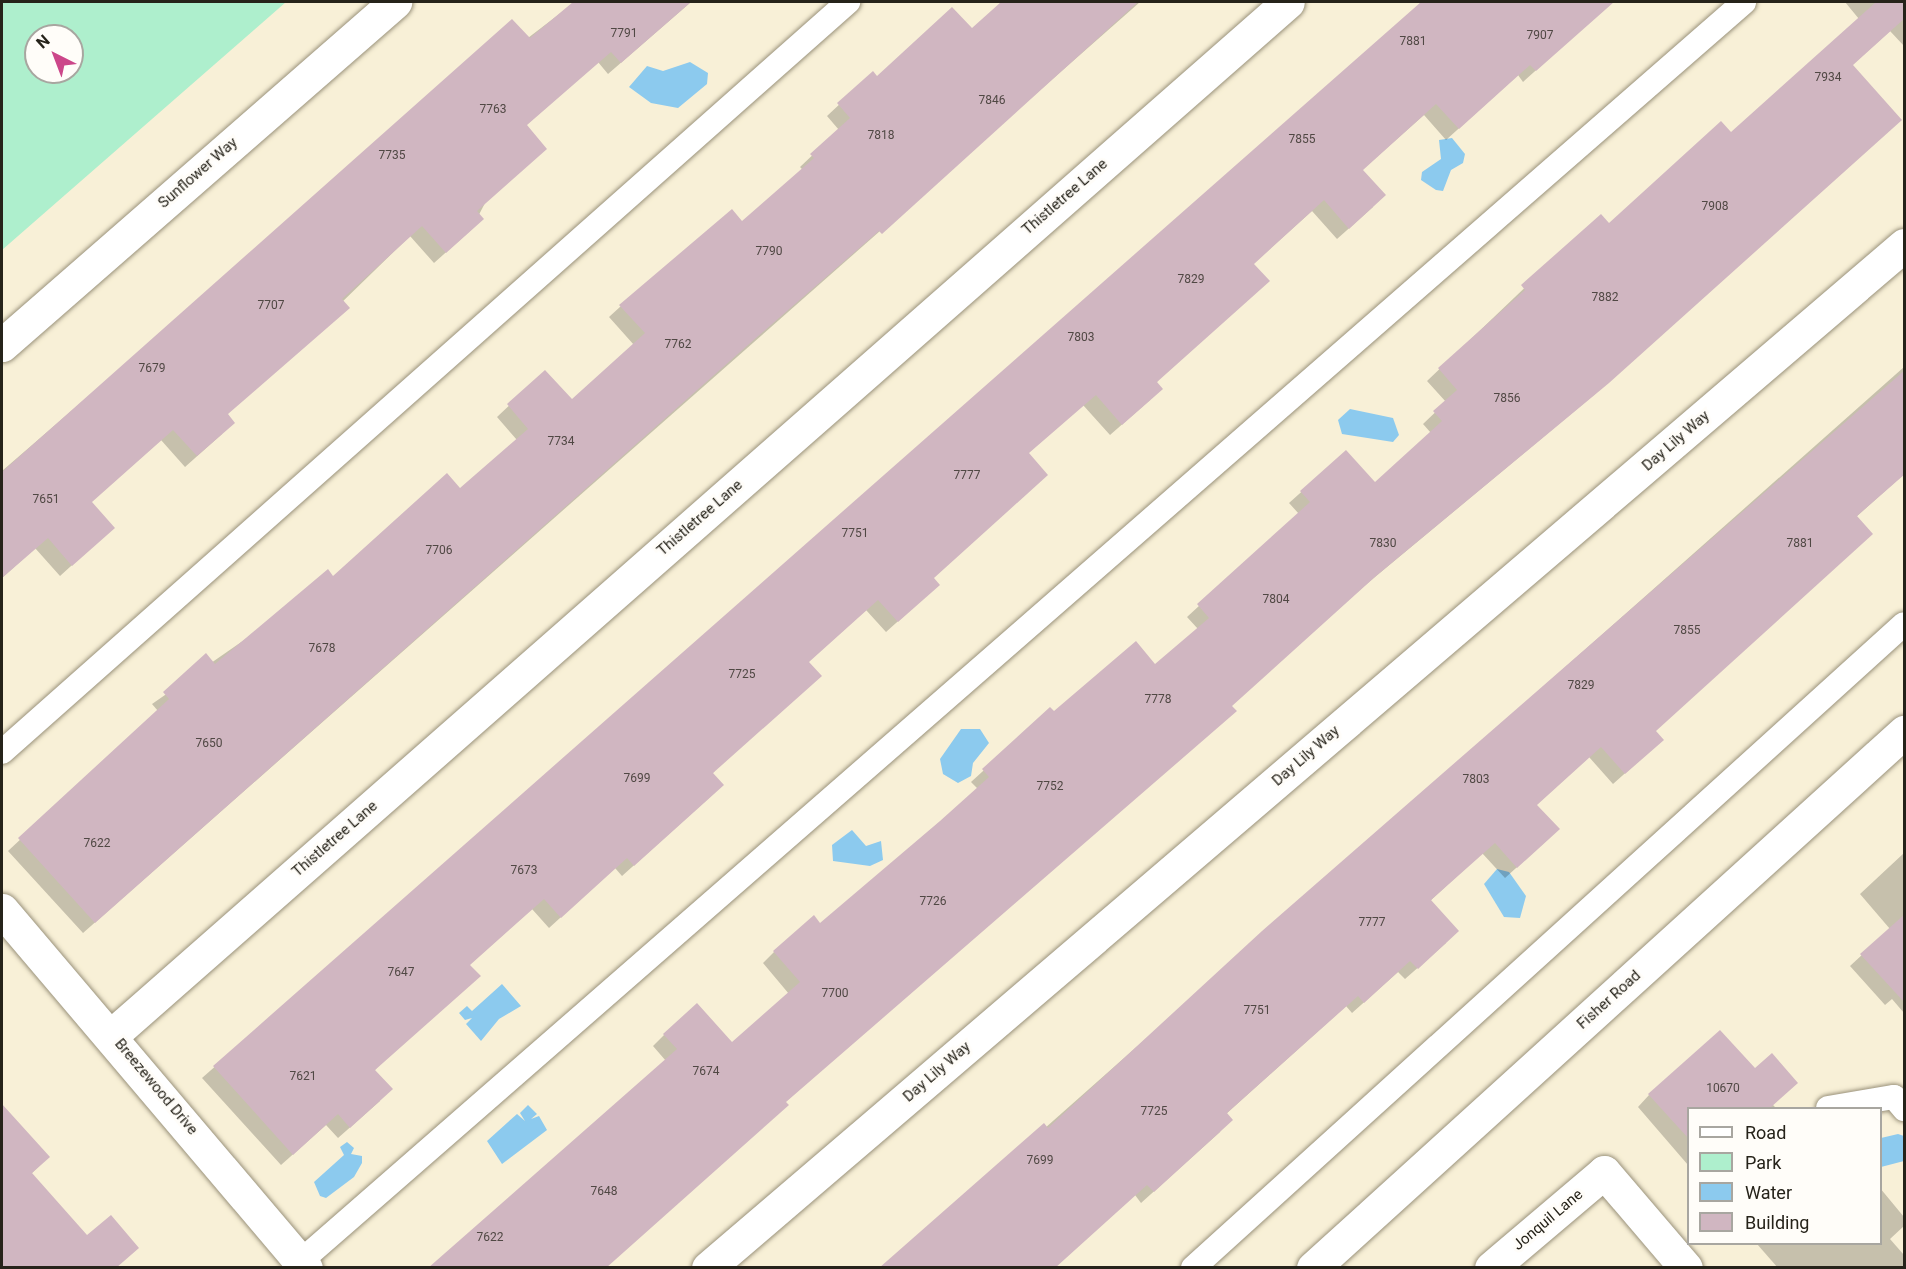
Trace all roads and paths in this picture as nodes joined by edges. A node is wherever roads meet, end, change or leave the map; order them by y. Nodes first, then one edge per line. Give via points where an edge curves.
1 (395, 2) edge
2 (848, 2) edge
3 (1288, 2) edge
4 (1744, 2) edge
5 (1905, 245) edge
6 (2, 345) edge
7 (1905, 624) edge
8 (1905, 732) edge
9 (2, 752) edge
10 (2, 910) edge
11 (112, 1035) junction
12 (1834, 1107) edge
13 (1905, 1109) edge
14 (1683, 1253) edge
15 (304, 1264) edge
16 (708, 1268) edge
17 (1193, 1268) edge
18 (1313, 1268) edge
19 (1491, 1268) edge

1 - 6 street, Sunflower Way
2 - 9 lane
3 - 11 street, Thistletree Lane
4 - 15 lane
5 - 16 street, Day Lily Way
7 - 17 lane
8 - 18 street, Fisher Road
10 - 11 street, Breezewood Drive
11 - 15 street, Breezewood Drive
12 - 13 lane via 1894,1097
14 - 19 street, Jonquil Lane via 1604,1172

